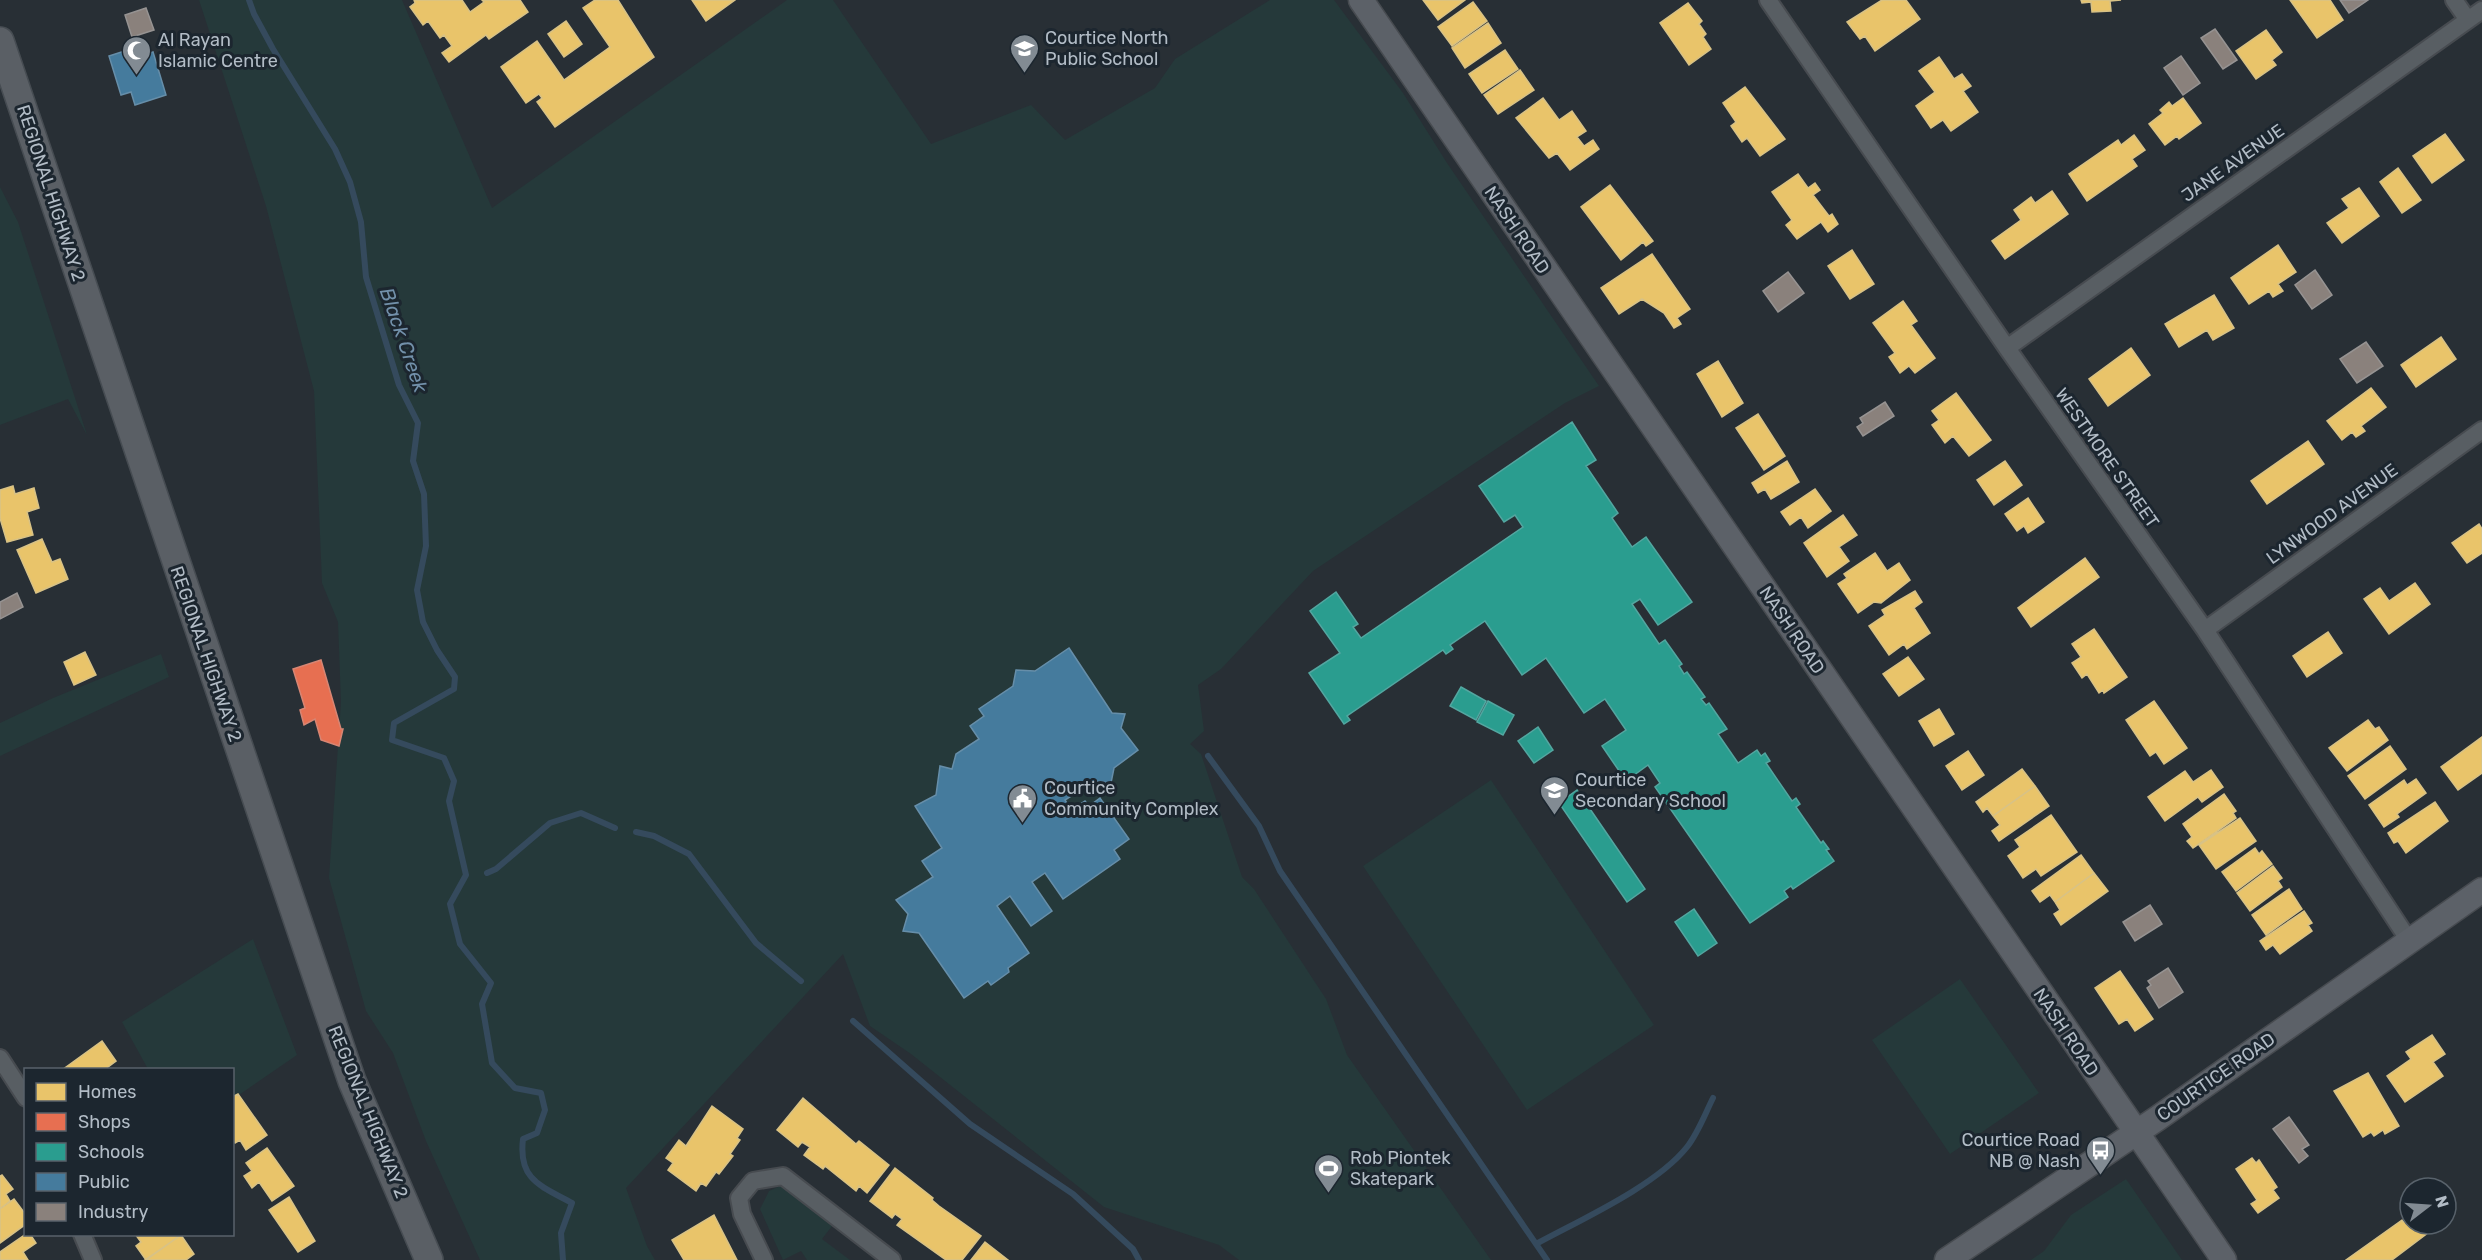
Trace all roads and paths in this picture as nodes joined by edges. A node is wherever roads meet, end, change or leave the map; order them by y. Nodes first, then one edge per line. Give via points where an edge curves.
1 (1360, 0) edge
2 (1768, 0) edge
3 (2454, 0) edge
4 (2475, 15) edge
5 (0, 41) edge
6 (2007, 348) junction
7 (2482, 430) edge
8 (2205, 630) junction
9 (2482, 890) edge
10 (2409, 942) junction
11 (0, 1058) edge
12 (24, 1095) edge
13 (2135, 1131) junction
14 (83, 1236) edge
15 (93, 1260) edge
16 (429, 1260) edge
17 (764, 1260) edge
18 (892, 1260) edge
19 (1947, 1260) edge
20 (2224, 1260) edge

1 - 13 street, NASH ROAD
2 - 6 street, WESTMORE STREET
3 - 4 street
4 - 6 street, JANE AVENUE
5 - 16 main road, REGIONAL HIGHWAY 2 via 351,1081
6 - 8 street, WESTMORE STREET
7 - 8 street, LYNWOOD AVENUE
8 - 10 street, WESTMORE STREET
9 - 10 street, COURTICE ROAD
10 - 13 street, COURTICE ROAD
11 - 12 street
13 - 19 street, COURTICE ROAD
13 - 20 street, NASH ROAD
14 - 15 street
17 - 18 street via 742,1214 739,1198 753,1181 783,1176

